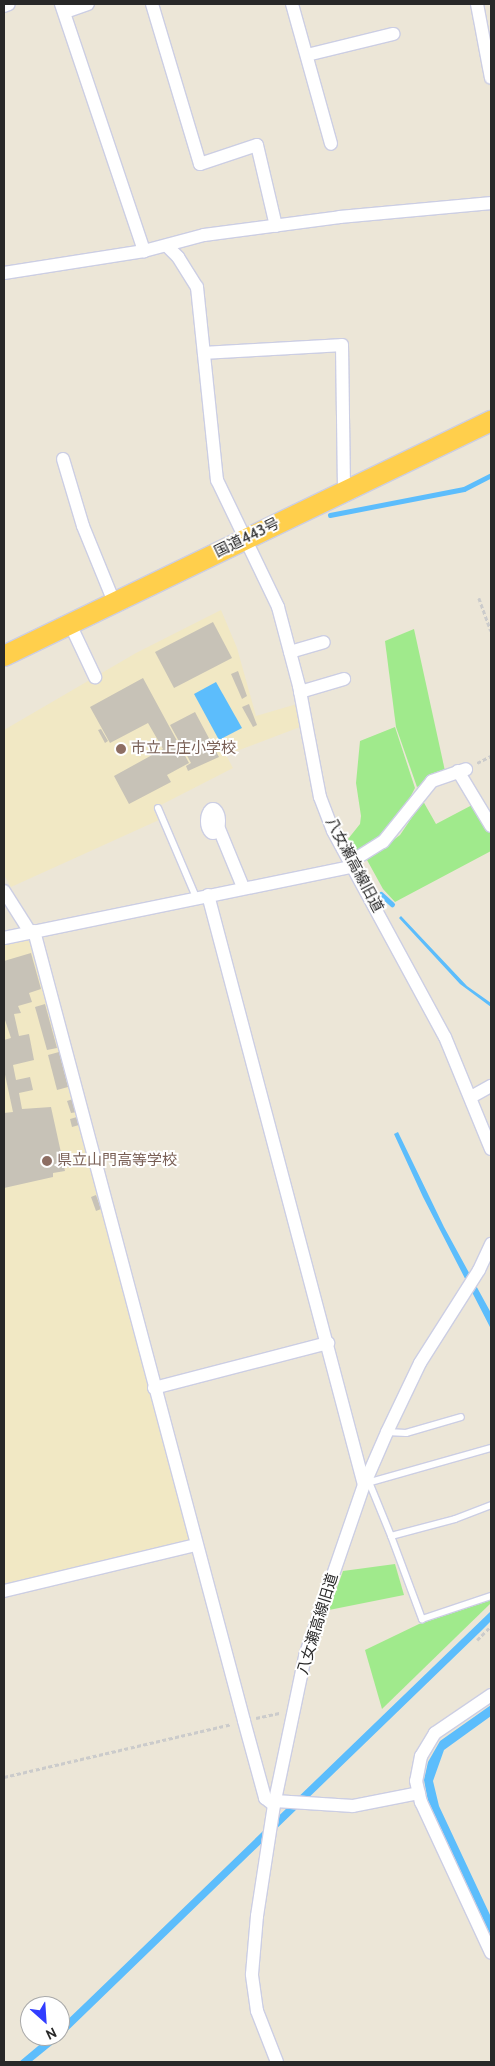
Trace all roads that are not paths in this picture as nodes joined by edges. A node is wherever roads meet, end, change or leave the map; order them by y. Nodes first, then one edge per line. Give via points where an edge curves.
1 (9, 4) edge
2 (88, 4) edge
3 (152, 4) edge
4 (292, 4) edge
5 (477, 4) edge
6 (4, 6) edge
7 (63, 8) edge
8 (488, 32) edge
9 (393, 34) dead end
10 (307, 55) junction
11 (491, 78) edge
12 (331, 144) dead end
13 (491, 203) edge
14 (276, 226) junction
15 (167, 246) junction
16 (144, 251) junction
17 (4, 273) edge
18 (204, 353) junction
19 (491, 421) edge
20 (64, 458) dead end
21 (344, 491) junction
22 (244, 540) junction
23 (114, 602) junction
24 (70, 624) junction
25 (324, 642) dead end
26 (290, 652) junction
27 (4, 656) edge
28 (95, 677) dead end
29 (344, 679) dead end
30 (300, 692) junction
31 (158, 808) dead end
32 (215, 819) dead end
33 (491, 826) edge
34 (353, 864) junction
35 (243, 887) junction
36 (4, 891) edge
37 (202, 896) junction
38 (32, 932) junction
39 (4, 938) edge
40 (491, 1086) edge
41 (471, 1097) junction
42 (491, 1149) edge
43 (490, 1251) edge
44 (328, 1343) junction
45 (154, 1388) junction
46 (461, 1417) dead end
47 (387, 1432) junction
48 (491, 1448) edge
49 (366, 1483) junction
50 (491, 1505) edge
51 (391, 1536) junction
52 (195, 1545) junction
53 (4, 1591) edge
54 (491, 1596) edge
55 (491, 1695) edge
56 (419, 1793) junction
57 (275, 1803) junction
58 (491, 1953) edge
59 (277, 2062) edge

1 - 6 street
2 - 7 street
3 - 14 street via 200,164 257,145
4 - 10 street
5 - 8 street
7 - 16 street
8 - 11 street
9 - 10 street
10 - 12 street
13 - 14 street
14 - 15 street via 204,235
15 - 16 street
15 - 18 street, 八女瀬高線旧道 via 197,287
16 - 17 street
18 - 21 street via 342,345
18 - 22 street, 八女瀬高線旧道 via 217,480
19 - 21 highway, 国道443号
20 - 23 street via 83,526
21 - 22 highway, 国道443号
22 - 23 highway, 国道443号
22 - 26 street, 八女瀬高線旧道 via 278,607
23 - 24 highway, 国道443号
24 - 27 highway, 国道443号
24 - 28 street
25 - 26 street
26 - 30 street, 八女瀬高線旧道
29 - 30 street
30 - 34 street, 八女瀬高線旧道 via 320,797 333,831
31 - 37 lane
32 - 35 street
33 - 34 street via 462,770 432,781 383,842
34 - 35 street
34 - 41 street, 八女瀬高線旧道 via 445,1037
35 - 37 street
36 - 38 street
37 - 38 street
37 - 44 street
38 - 39 street
38 - 45 street
40 - 41 street
41 - 42 street, 八女瀬高線旧道
43 - 47 street, 八女瀬高線旧道 via 420,1363
44 - 45 street
44 - 49 street
45 - 52 street
46 - 47 lane via 406,1433
47 - 49 street, 八女瀬高線旧道
48 - 49 lane
49 - 51 lane
49 - 57 street, 八女瀬高線旧道 via 305,1656
50 - 51 lane via 455,1519
51 - 54 lane via 422,1619
52 - 53 street
52 - 57 street via 265,1798
55 - 56 street via 435,1733 421,1756 416,1781
56 - 57 street via 353,1806
56 - 58 street
57 - 59 street, 八女瀬高線旧道 via 257,1916 252,1974 258,2011

